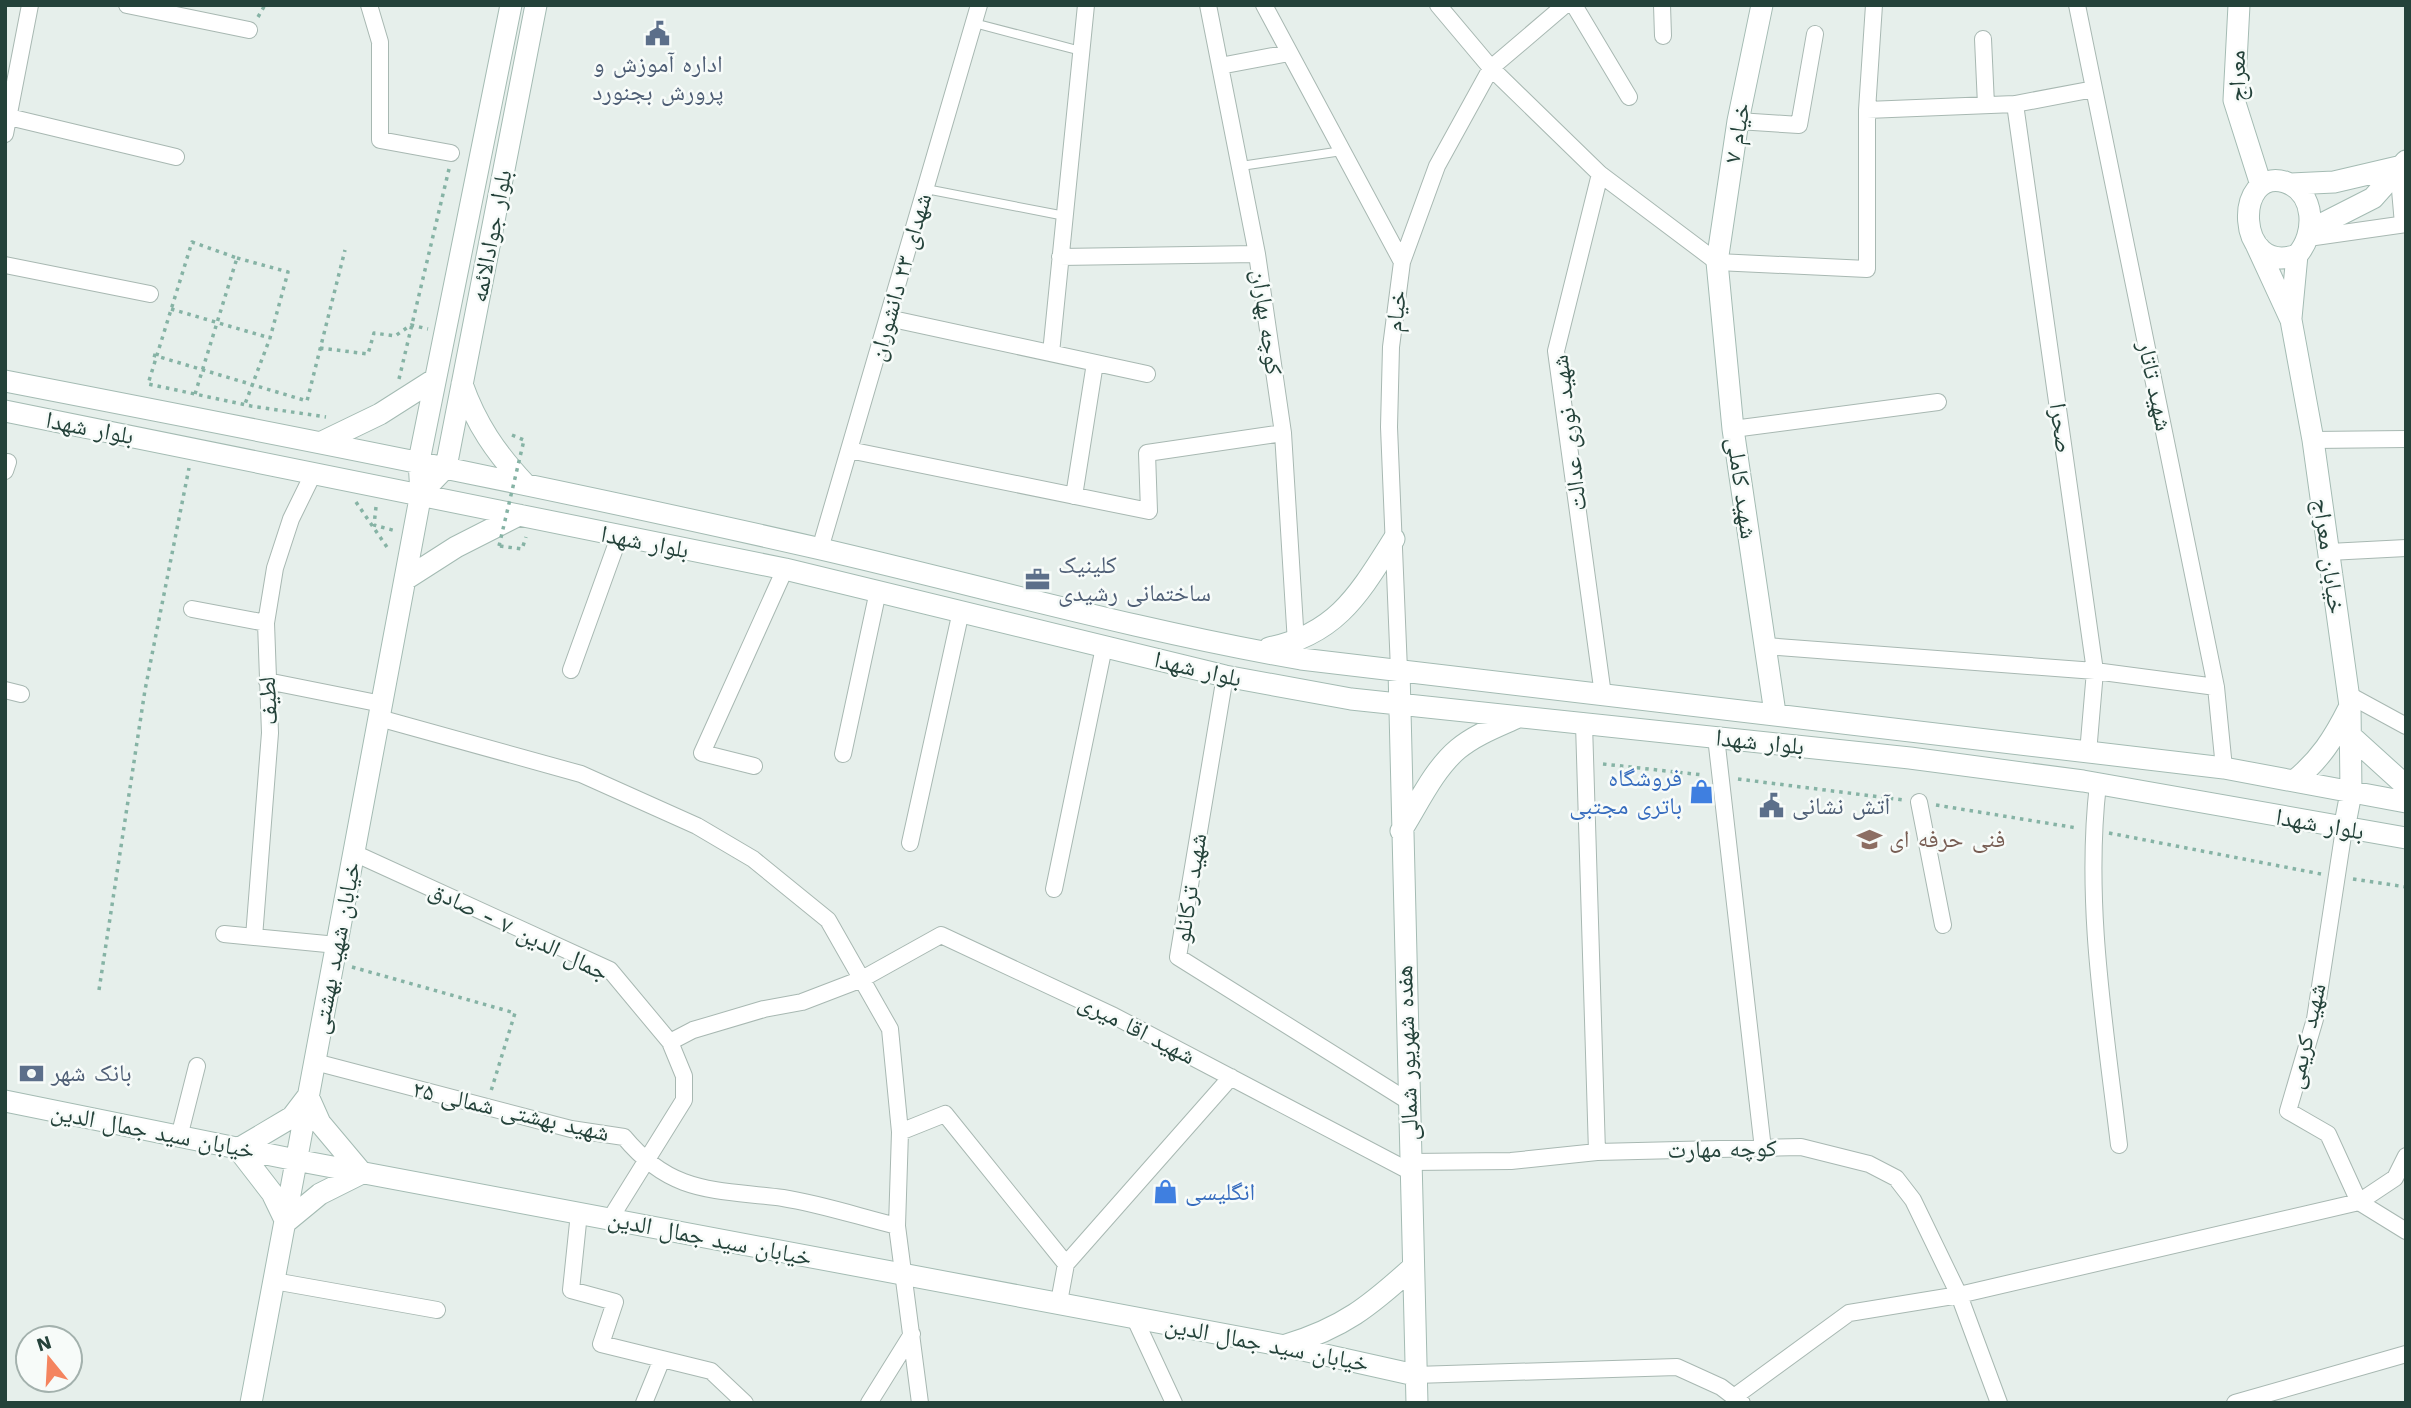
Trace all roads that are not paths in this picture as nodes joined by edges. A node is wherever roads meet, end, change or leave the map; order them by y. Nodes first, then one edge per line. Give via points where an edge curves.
1 (30, 5) edge
2 (127, 5) edge
3 (369, 5) edge
4 (511, 5) edge
5 (536, 5) edge
6 (979, 5) edge
7 (1086, 5) edge
8 (1208, 5) edge
9 (1264, 5) edge
10 (1438, 5) edge
11 (1565, 5) edge
12 (1574, 5) edge
13 (1662, 5) edge
14 (1762, 5) edge
15 (1874, 5) edge
16 (2077, 5) edge
17 (2239, 5) edge
18 (974, 23) junction
19 (249, 30) dead end
20 (1815, 34) dead end
21 (1663, 36) dead end
22 (1983, 39) dead end
23 (1081, 51) junction
24 (1289, 53) junction
25 (1220, 66) junction
26 (1491, 68) junction
27 (2094, 89) junction
28 (1629, 97) dead end
29 (2015, 104) junction
30 (1986, 105) junction
31 (1867, 110) junction
32 (9, 117) junction
33 (1738, 121) junction
34 (5, 134) edge
35 (1342, 151) junction
36 (451, 153) road end
37 (176, 157) dead end
38 (2402, 164) edge
39 (1241, 166) junction
40 (1600, 174) junction
41 (2291, 184) junction
42 (2261, 185) junction
43 (926, 189) junction
44 (1065, 216) junction
45 (2405, 224) edge
46 (2305, 241) junction
47 (2255, 242) junction
48 (1257, 254) junction
49 (1060, 257) junction
50 (1402, 262) junction
51 (1717, 262) junction
52 (5, 265) edge
53 (150, 294) dead end
54 (887, 318) junction
55 (2291, 320) junction
56 (1051, 353) junction
57 (1096, 363) junction
58 (1147, 374) dead end
59 (435, 379) junction
60 (5, 381) edge
61 (462, 384) junction
62 (1938, 402) dead end
63 (5, 411) edge
64 (1733, 429) junction
65 (1283, 433) junction
66 (2406, 439) edge
67 (2313, 440) junction
68 (322, 442) junction
69 (849, 450) junction
70 (419, 461) junction
71 (446, 467) junction
72 (324, 474) junction
73 (525, 484) junction
74 (421, 493) junction
75 (1074, 496) junction
76 (519, 515) junction
77 (618, 537) junction
78 (1394, 539) junction
79 (2406, 548) edge
80 (820, 549) junction
81 (2329, 552) junction
82 (785, 569) junction
83 (405, 579) junction
84 (878, 591) junction
85 (192, 609) dead end
86 (961, 611) junction
87 (266, 623) junction
88 (1765, 646) junction
89 (1104, 647) junction
90 (1290, 649) junction
91 (570, 670) dead end
92 (1399, 670) junction
93 (2095, 671) junction
94 (1225, 676) junction
95 (267, 681) junction
96 (1489, 681) junction
97 (1274, 685) junction
98 (2216, 687) junction
99 (1603, 695) junction
100 (2349, 701) junction
101 (1398, 704) junction
102 (381, 711) junction
103 (1484, 713) junction
104 (1775, 713) junction
105 (1520, 717) junction
106 (1584, 724) junction
107 (2406, 726) edge
108 (1716, 737) junction
109 (2352, 737) junction
110 (2088, 752) junction
111 (843, 754) dead end
112 (754, 766) dead end
113 (2224, 768) junction
114 (2294, 781) junction
115 (2098, 783) junction
116 (2406, 786) edge
117 (2351, 793) junction
118 (1919, 802) road end
119 (2406, 802) edge
120 (2344, 829) junction
121 (1401, 831) junction
122 (2406, 838) edge
123 (910, 842) dead end
124 (354, 853) junction
125 (1054, 889) dead end
126 (1943, 925) dead end
127 (224, 934) dead end
128 (254, 937) junction
129 (335, 953) junction
130 (862, 979) junction
131 (670, 1042) junction
132 (315, 1062) junction
133 (197, 1066) dead end
134 (1231, 1077) junction
135 (309, 1096) junction
136 (5, 1101) edge
137 (1408, 1101) junction
138 (900, 1132) junction
139 (179, 1137) junction
140 (2119, 1145) dead end
141 (238, 1149) junction
142 (1763, 1149) junction
143 (1597, 1152) junction
144 (2406, 1156) edge
145 (296, 1160) junction
146 (644, 1161) junction
147 (1410, 1167) junction
148 (362, 1173) junction
149 (2359, 1202) junction
150 (579, 1213) junction
151 (610, 1219) junction
152 (286, 1223) junction
153 (897, 1226) junction
154 (2406, 1231) edge
155 (1066, 1264) junction
156 (1413, 1267) junction
157 (905, 1275) junction
158 (274, 1281) junction
159 (1959, 1295) junction
160 (1059, 1302) junction
161 (437, 1310) dead end
162 (1134, 1317) junction
163 (912, 1334) junction
164 (1285, 1346) junction
165 (2406, 1354) edge
166 (662, 1359) junction
167 (1415, 1375) junction
168 (1738, 1400) edge
169 (251, 1403) edge
170 (644, 1403) edge
171 (746, 1403) edge
172 (869, 1403) edge
173 (920, 1403) edge
174 (1174, 1403) edge
175 (1417, 1403) edge
176 (1999, 1403) edge
177 (2235, 1403) edge

1 - 32 street
2 - 19 street
3 - 36 street via 380,42 380,140
4 - 59 main road, بلوار جوادالائمه
5 - 61 main road, بلوار جوادالائمه
6 - 18 street, شهدای ۲۳ دانشوران
7 - 23 street
8 - 25 street, کوچه بهاران
9 - 24 street
10 - 26 street
11 - 26 street, خیام
12 - 28 street
13 - 21 street
14 - 33 main road, خیام ۷
15 - 31 street
16 - 27 street, شهید تاتار
17 - 42 main road, معراج via 2234,100
18 - 23 lane
18 - 43 street, شهدای ۲۳ دانشوران
20 - 33 street via 1799,125
22 - 30 street
23 - 44 street
24 - 25 street
24 - 35 street
25 - 39 street, کوچه بهاران
26 - 40 street
26 - 50 street, خیام via 1437,166
27 - 29 street
27 - 98 street, شهید تاتار
29 - 30 street
29 - 93 street, صحرا
30 - 31 street
31 - 51 street via 1867,269
32 - 34 street
32 - 37 street
33 - 51 main road, خیام ۷
35 - 39 lane
35 - 50 street
38 - 41 main road via 2334,183
38 - 45 street
38 - 46 main road via 2373,198
39 - 48 street, کوچه بهاران
40 - 51 street
40 - 99 street, شهید نوری عدالت via 1556,351
41 - 42 main road
41 - 46 main road via 2308,205
42 - 47 main road via 2248,210
43 - 44 lane
43 - 54 street, شهدای ۲۳ دانشوران
44 - 49 street
45 - 46 street
46 - 47 main road via 2277,259
46 - 55 main road
47 - 55 main road
48 - 49 street
48 - 65 street, کوچه بهاران
49 - 56 street
50 - 78 street, خیام via 1391,347 1389,414
51 - 64 main road, شهید کاملی
52 - 53 street
54 - 56 street
54 - 69 street, شهدای ۲۳ دانشوران
55 - 67 main road, خیابان معراج
56 - 57 street
57 - 58 street
57 - 75 street
59 - 68 main road
59 - 70 main road, بلوار جوادالائمه
60 - 68 main road, بلوار شهدا
61 - 71 main road, بلوار جوادالائمه
61 - 73 main road via 481,430
62 - 64 street
63 - 72 main road, بلوار شهدا
64 - 88 main road, شهید کاملی
65 - 75 street via 1147,453 1149,511
65 - 90 street, کوچه بهاران
66 - 67 street
67 - 81 main road, خیابان معراج
68 - 70 main road, بلوار شهدا
69 - 75 street
69 - 80 street, شهدای ۲۳ دانشوران
70 - 71 main road, بلوار شهدا
70 - 74 main road, بلوار جوادالائمه
71 - 73 main road, بلوار شهدا
71 - 74 main road
72 - 74 main road, بلوار شهدا
72 - 87 street, لطیف via 287,531
73 - 80 main road, بلوار شهدا
74 - 76 main road, بلوار شهدا
74 - 83 main road, خیابان شهید بهشتی
76 - 77 main road, بلوار شهدا
76 - 83 main road
77 - 82 main road, بلوار شهدا
77 - 91 street
78 - 90 main road via 1355,600 1327,626
78 - 92 street, خیام
79 - 81 street
80 - 90 main road, بلوار شهدا via 1255,651
81 - 100 main road, خیابان معراج
82 - 84 main road, بلوار شهدا
82 - 112 street via 702,753
83 - 102 main road, خیابان شهید بهشتی
84 - 86 main road, بلوار شهدا
84 - 111 street
85 - 87 street
86 - 89 main road, بلوار شهدا
86 - 123 street
87 - 95 street, لطیف
88 - 93 street
88 - 104 main road, شهید کاملی
89 - 94 main road, بلوار شهدا
89 - 125 street
90 - 92 main road, بلوار شهدا
90 - 97 main road via 1286,673
92 - 96 main road, بلوار شهدا
92 - 101 main road, هفده شهریور شمالی
93 - 98 street
93 - 110 street, صحرا
94 - 97 main road, بلوار شهدا
94 - 137 street, شهید ترکانلو via 1178,957
95 - 102 street
95 - 128 street, لطیف via 270,733
96 - 99 main road, بلوار شهدا
96 - 103 main road via 1480,694
97 - 101 main road, بلوار شهدا
98 - 113 street, شهید تاتار
99 - 104 main road, بلوار شهدا
100 - 107 street
100 - 109 main road, خیابان معراج
100 - 114 main road via 2335,738 2317,762
101 - 103 main road, بلوار شهدا
101 - 121 main road, هفده شهریور شمالی
102 - 124 main road, خیابان شهید بهشتی
102 - 130 street via 581,774 697,825 753,859 828,920
103 - 105 main road, بلوار شهدا
104 - 110 main road, بلوار شهدا
105 - 106 main road, بلوار شهدا
105 - 121 main road via 1456,751
106 - 108 main road, بلوار شهدا
106 - 143 street
108 - 115 main road, بلوار شهدا
108 - 142 street
109 - 116 main road
109 - 117 main road, خیابان معراج
110 - 113 main road, بلوار شهدا
113 - 114 main road, بلوار شهدا
114 - 117 main road, بلوار شهدا
115 - 120 main road, بلوار شهدا
115 - 140 street via 2093,830 2095,947
117 - 119 main road, بلوار شهدا
117 - 120 main road, خیابان معراج
118 - 126 street
120 - 122 main road, بلوار شهدا
120 - 149 street, شهید کریمی via 2315,1019 2288,1111 2328,1134
121 - 137 main road, هفده شهریور شمالی
124 - 129 main road, خیابان شهید بهشتی
124 - 131 street, جمال الدین ۷ - صادق via 610,970
127 - 128 street
128 - 129 street
129 - 132 main road, خیابان شهید بهشتی
130 - 131 street via 802,1002 693,1030
130 - 134 street, شهید اقا میری via 941,935
130 - 138 street via 890,1029
131 - 146 street, جمال الدین ۷ - صادق via 684,1076 684,1100
132 - 135 main road, خیابان شهید بهشتی
132 - 146 street, ۲۵ شهید بهشتی شمالی via 571,1129 624,1137
133 - 139 street
134 - 147 street, شهید اقا میری
134 - 155 street
135 - 141 main road via 292,1117
135 - 145 main road, خیابان شهید بهشتی
135 - 148 main road via 320,1123
136 - 139 main road, خیابان سید جمال الدین
137 - 147 main road, هفده شهریور شمالی
138 - 153 street
138 - 155 street via 945,1114
139 - 141 main road, خیابان سید جمال الدین
141 - 145 main road, خیابان سید جمال الدین
141 - 152 main road via 265,1183
142 - 143 street, کوچه مهارت
142 - 159 street, کوچه مهارت via 1801,1147 1869,1164 1896,1178 1913,1200
143 - 147 street, کوچه مهارت
144 - 149 street via 2395,1178
145 - 148 main road, خیابان سید جمال الدین
145 - 152 main road, خیابان شهید بهشتی
146 - 151 street, جمال الدین ۷ - صادق
146 - 153 street, ۲۵ شهید بهشتی شمالی via 679,1181 723,1194 784,1199
147 - 156 main road, هفده شهریور شمالی
148 - 150 main road, خیابان سید جمال الدین
148 - 152 main road via 320,1194
149 - 154 street
149 - 159 street
150 - 151 main road, خیابان سید جمال الدین
150 - 166 street via 570,1290 615,1302 601,1344
151 - 157 main road, خیابان سید جمال الدین
152 - 158 main road, خیابان شهید بهشتی
153 - 157 street
155 - 160 street
156 - 164 main road via 1361,1312 1325,1334
156 - 167 main road, هفده شهریور شمالی
157 - 160 main road, خیابان سید جمال الدین
157 - 163 street
158 - 161 street
158 - 169 main road, خیابان شهید بهشتی
159 - 168 street via 1849,1313
159 - 176 street, کوچه مهارت
160 - 162 main road, خیابان سید جمال الدین
162 - 164 main road, خیابان سید جمال الدین
162 - 174 street
163 - 172 street
163 - 173 street
164 - 167 main road, خیابان سید جمال الدین
165 - 177 street
166 - 170 street
166 - 171 street via 711,1371
167 - 168 street via 1677,1367
167 - 175 main road, هفده شهریور شمالی

